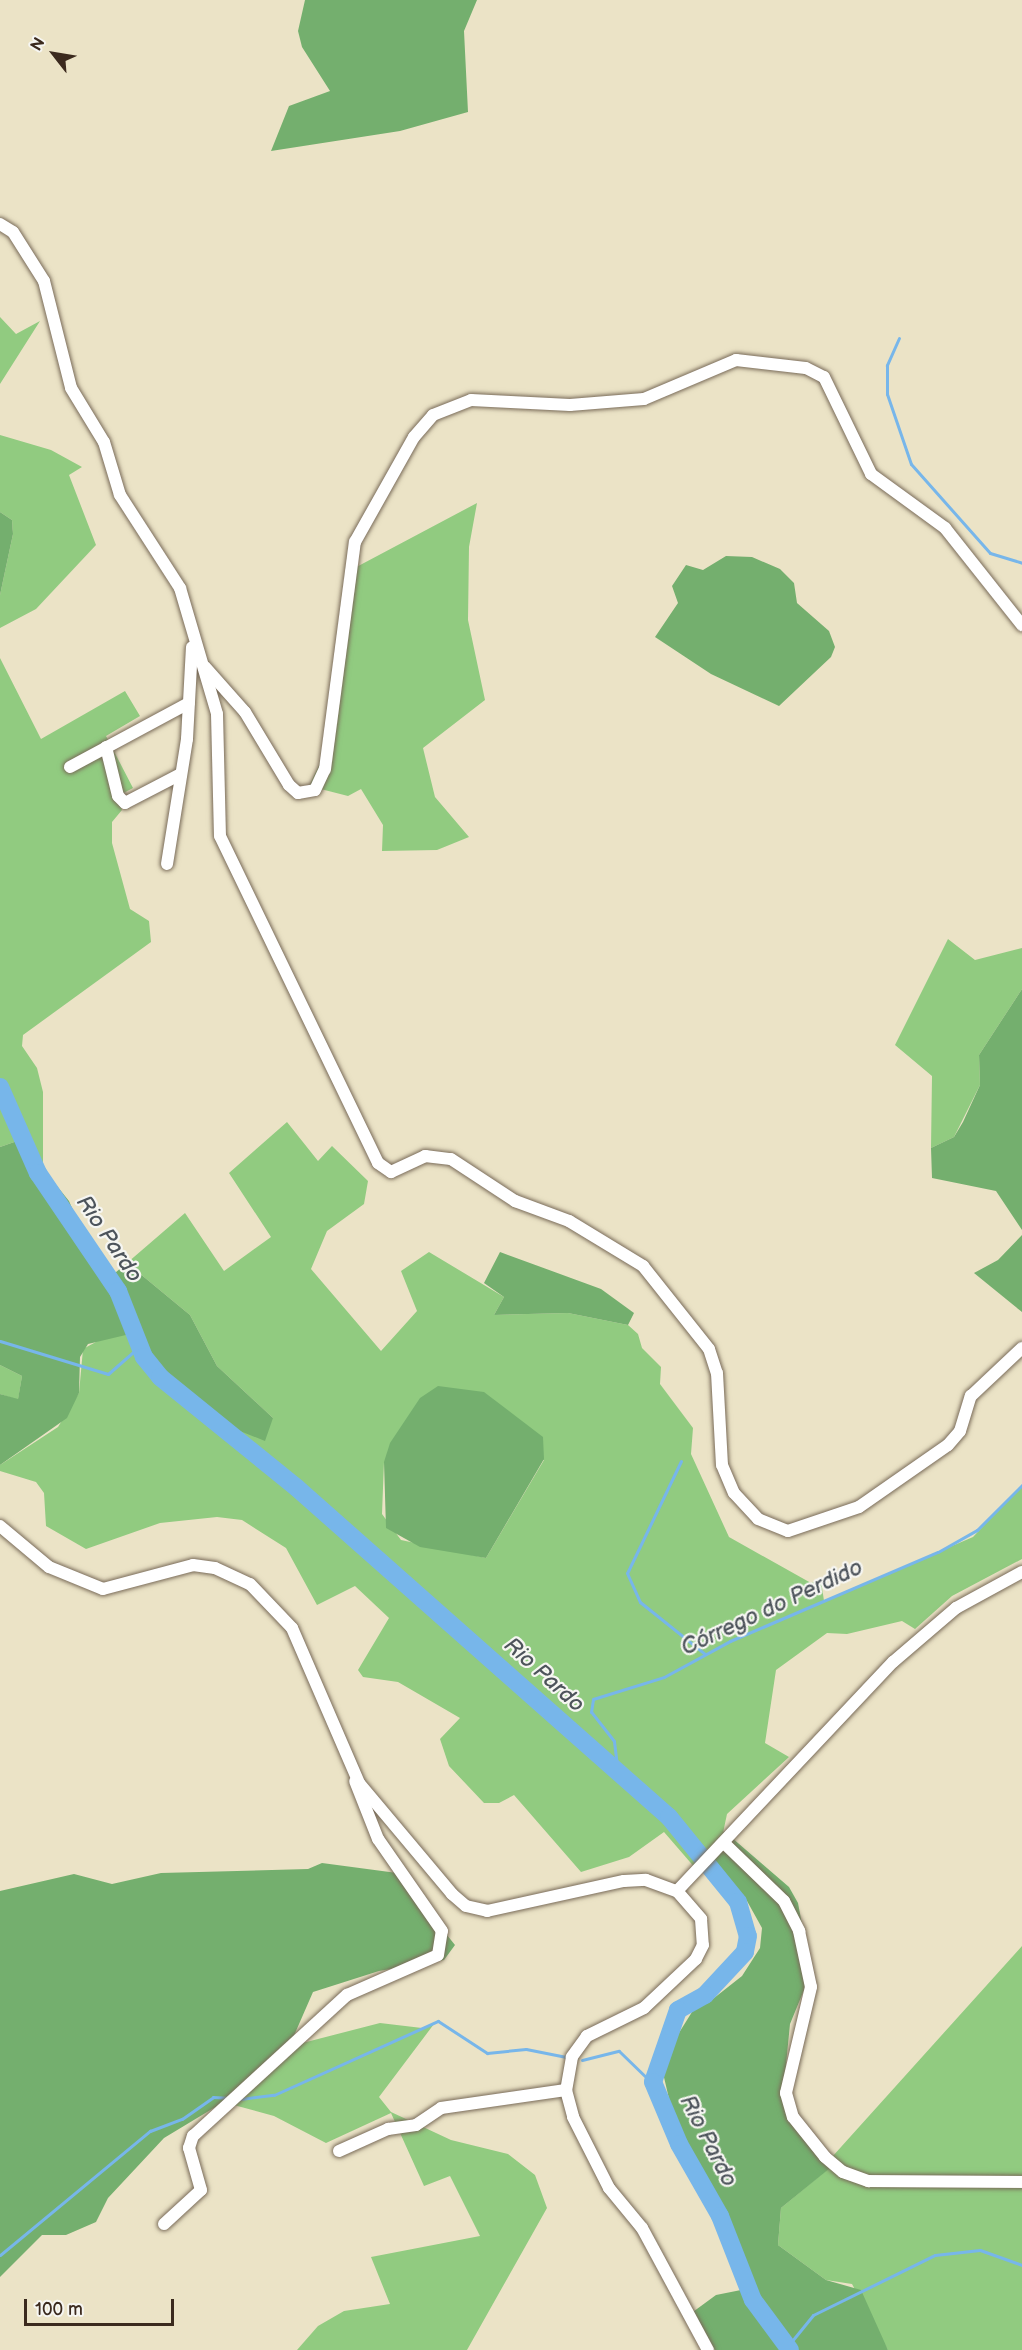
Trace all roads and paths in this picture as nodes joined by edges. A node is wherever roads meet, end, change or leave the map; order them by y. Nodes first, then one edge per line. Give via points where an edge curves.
1 (0, 224) edge
2 (1022, 625) edge
3 (192, 639) junction
4 (202, 664) junction
5 (189, 703) junction
6 (106, 747) junction
7 (70, 767) dead end
8 (179, 775) junction
9 (166, 864) dead end
10 (1022, 1348) edge
11 (0, 1526) edge
12 (1022, 1572) edge
13 (351, 1769) junction
14 (725, 1844) junction
15 (677, 1891) junction
16 (566, 2090) junction
17 (339, 2151) dead end
18 (1022, 2182) edge
19 (164, 2224) dead end
20 (708, 2350) edge

1 - 3 street via 13,232 44,281 67,378 104,442 120,495 180,588
2 - 4 street via 945,528 872,474 824,377 806,368 735,360 644,399 570,405 471,400 433,415 414,437 355,542 325,769 315,790 298,793 289,785 245,712
3 - 4 street
3 - 5 street
4 - 10 street via 220,735 215,790 220,836 369,1149 391,1172 425,1156 451,1159 516,1201 569,1221 643,1266 709,1349 717,1373 722,1465 744,1508 788,1532 859,1507 948,1445 960,1431 971,1396
5 - 6 street
5 - 8 street
6 - 7 street
6 - 8 street via 117,796 125,803
8 - 9 street
11 - 13 street via 49,1568 103,1589 193,1565 215,1568 250,1584 292,1628 324,1691
12 - 14 street via 956,1608 885,1669 787,1767
13 - 15 street via 452,1894 477,1910 624,1881 646,1880
13 - 19 street via 378,1839 442,1931 438,1955 347,1995 193,2136 189,2148 201,2190
14 - 15 street
14 - 18 street via 784,1901 799,1930 811,1987 786,2092 794,2117 825,2157 843,2172 868,2181
15 - 16 street via 701,1919 703,1945 696,1959 644,2008 582,2041 572,2057
16 - 17 street via 441,2108 416,2125 388,2129
16 - 20 street via 573,2117 609,2188 642,2228

